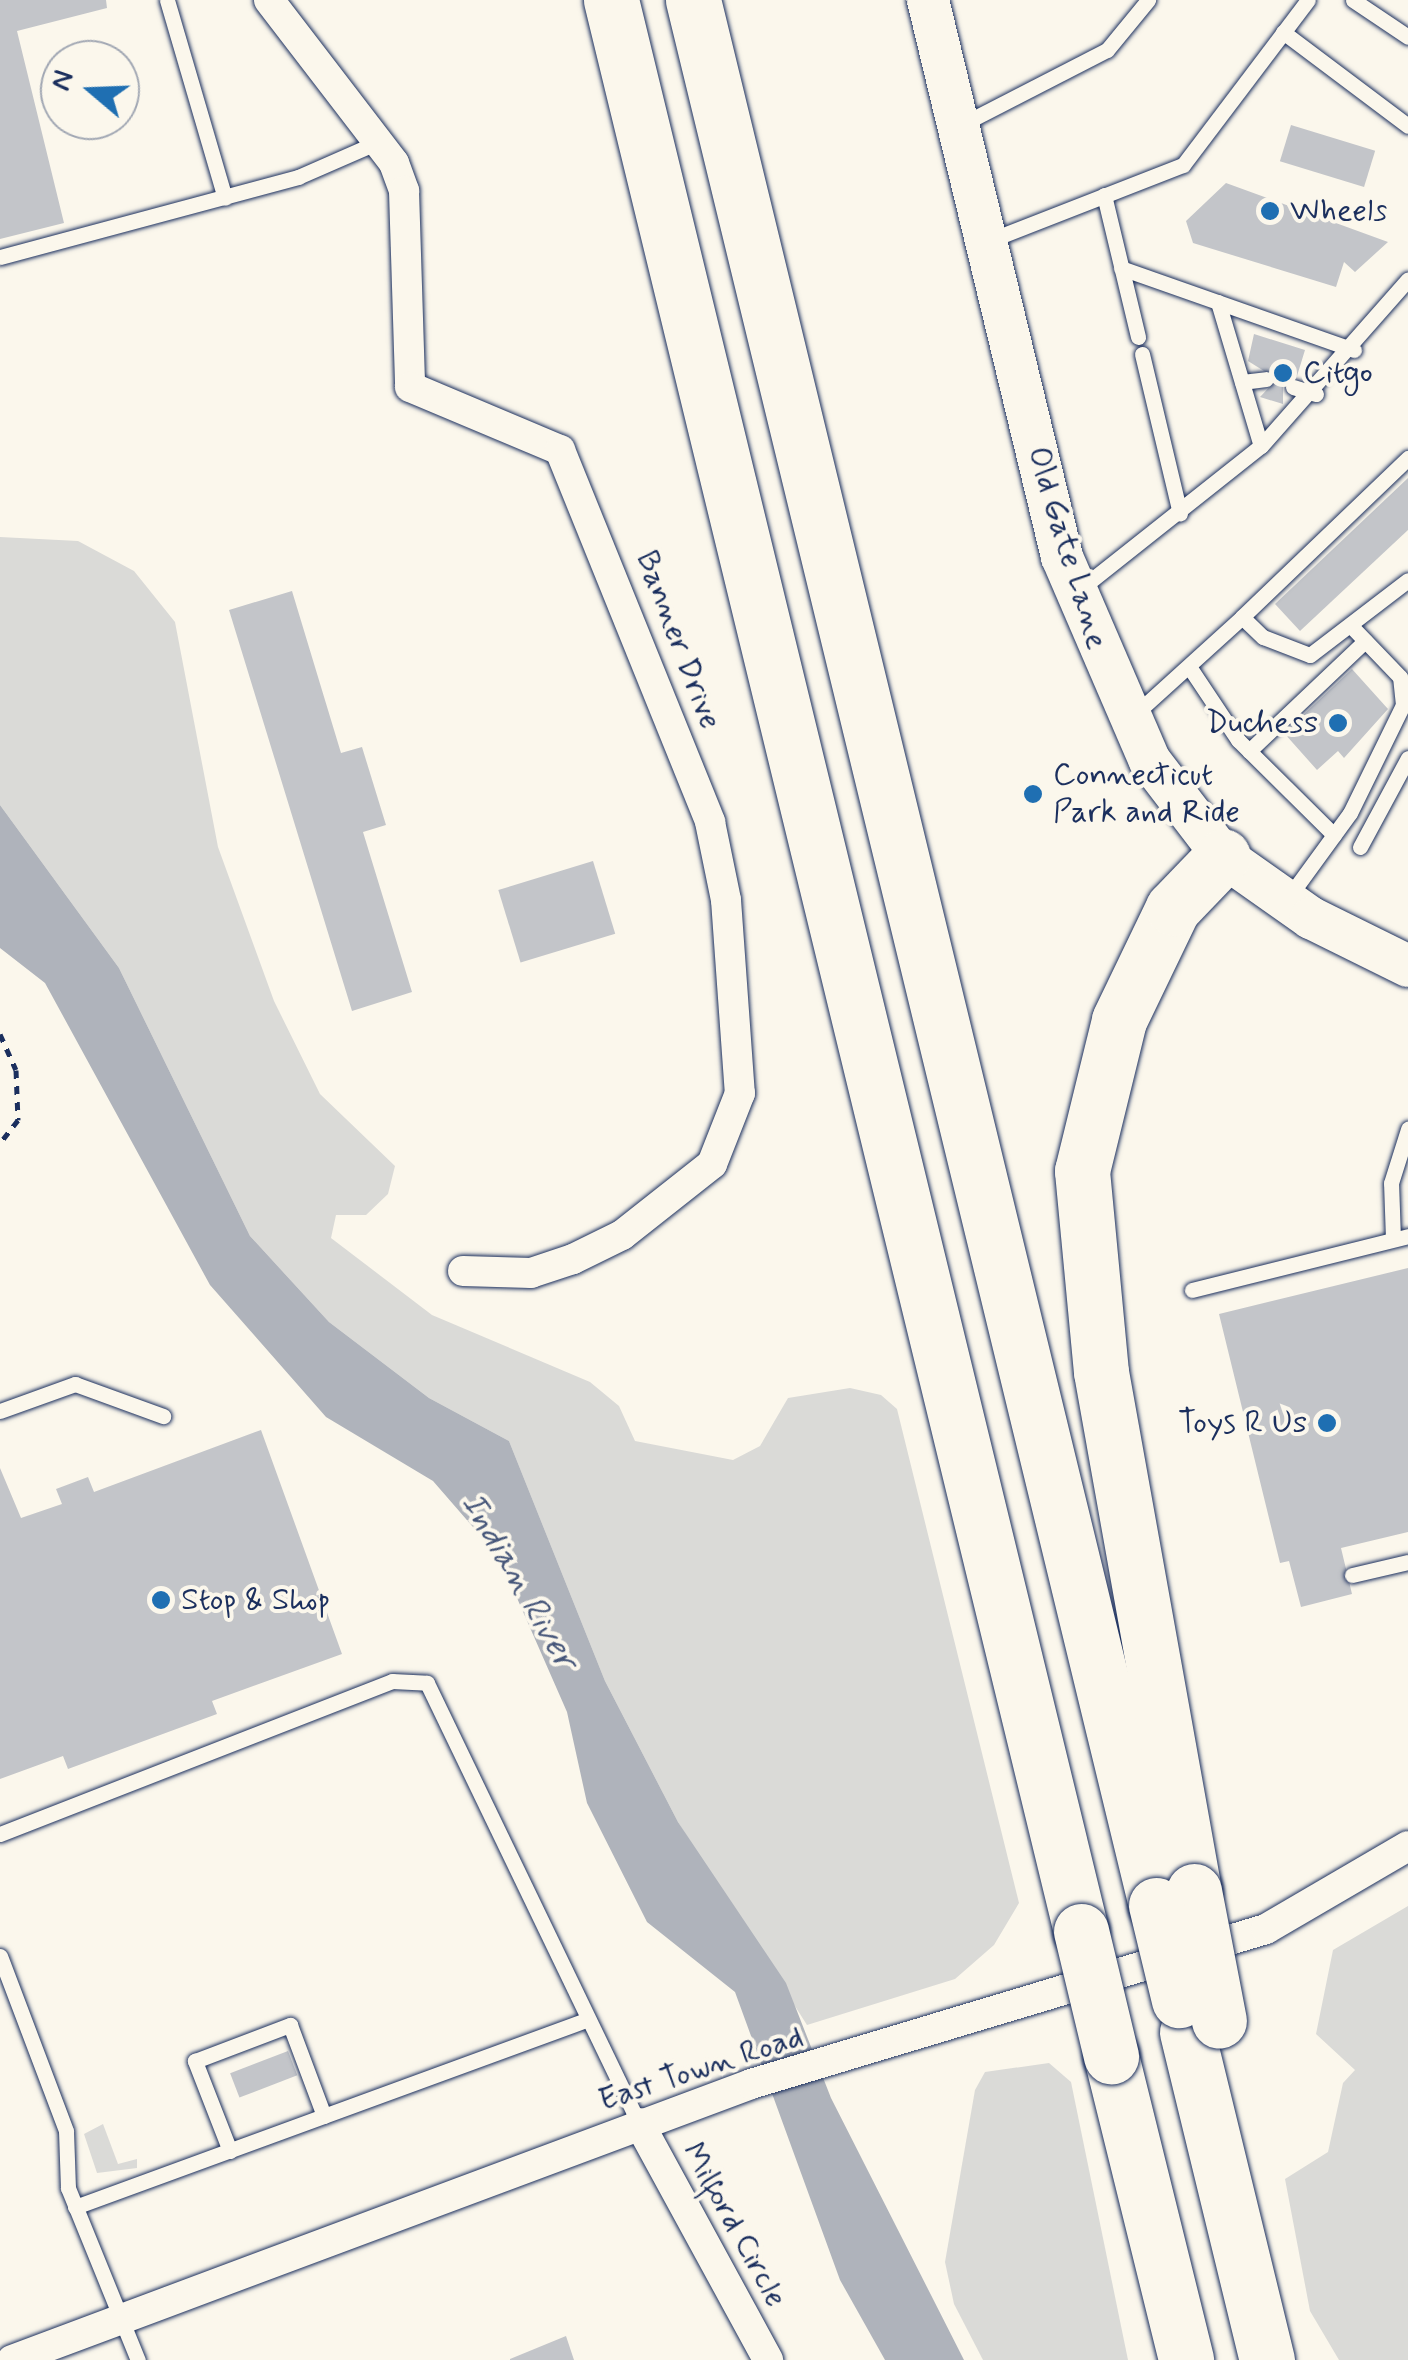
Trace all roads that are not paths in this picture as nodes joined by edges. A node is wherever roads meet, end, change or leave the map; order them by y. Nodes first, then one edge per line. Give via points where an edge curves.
1 (167, 0) edge
2 (269, 0) edge
3 (580, 0) edge
4 (611, 0) edge
5 (693, 0) edge
6 (928, 0) edge
7 (1148, 0) edge
8 (1308, 0) edge
9 (1353, 0) edge
10 (1283, 32) junction
11 (1408, 37) edge
12 (1408, 126) edge
13 (958, 127) junction
14 (378, 142) junction
15 (1104, 196) junction
16 (225, 198) junction
17 (985, 242) junction
18 (0, 257) edge
19 (1121, 268) junction
20 (1408, 279) edge
21 (1218, 302) junction
22 (1276, 322) junction
23 (1138, 337) dead end
24 (1270, 339) dead end
25 (1354, 350) junction
26 (1142, 354) dead end
27 (1293, 387) dead end
28 (1316, 394) junction
29 (1261, 446) junction
30 (1408, 458) edge
31 (1180, 514) junction
32 (742, 538) junction
33 (1408, 580) edge
34 (1076, 592) junction
35 (1242, 617) junction
36 (1352, 627) junction
37 (1366, 641) junction
38 (1190, 668) junction
39 (1130, 719) junction
40 (1249, 751) junction
41 (1408, 758) edge
42 (1334, 835) junction
43 (1360, 848) dead end
44 (1223, 856) junction
45 (1286, 901) junction
46 (1408, 966) edge
47 (1408, 1129) edge
48 (1400, 1238) edge
49 (464, 1271) dead end
50 (1192, 1290) dead end
51 (0, 1410) edge
52 (163, 1416) dead end
53 (1408, 1562) edge
54 (1352, 1575) dead end
55 (0, 1834) edge
56 (1408, 1846) edge
57 (1175, 1898) junction
58 (0, 1956) edge
59 (586, 2020) junction
60 (324, 2116) junction
61 (639, 2123) junction
62 (230, 2150) junction
63 (76, 2207) junction
64 (122, 2324) junction
65 (1266, 2354) edge
66 (12, 2360) edge
67 (138, 2360) edge
68 (768, 2360) edge
69 (1186, 2360) edge

1 - 16 lane
2 - 14 street, Banner Drive
3 - 32 highway
4 - 32 highway
5 - 57 highway
6 - 13 main road, Old Gate Lane
7 - 13 lane via 1107,50
8 - 10 lane
9 - 11 lane
10 - 12 lane
10 - 15 lane via 1183,164
13 - 17 main road, Old Gate Lane
14 - 16 lane
14 - 49 street, Banner Drive via 404,191 410,388 560,450 600,532 710,822 741,1064 726,1143 666,1204 531,1273
15 - 17 lane
15 - 19 lane
16 - 18 lane
17 - 34 main road, Old Gate Lane
19 - 21 lane
19 - 23 lane
20 - 25 lane
21 - 22 lane
21 - 29 lane via 1256,376
22 - 24 lane
22 - 25 lane
25 - 28 lane
26 - 31 lane
27 - 28 lane
28 - 29 lane
29 - 31 lane
30 - 35 lane
31 - 34 lane
32 - 69 highway, bridge
33 - 36 lane
34 - 39 main road, Old Gate Lane
35 - 36 lane via 1263,637 1310,655
35 - 38 lane
36 - 37 lane
37 - 40 lane
37 - 42 lane via 1400,676 1403,705
38 - 39 lane
38 - 40 lane
39 - 44 main road, Old Gate Lane via 1150,760
40 - 42 lane
41 - 43 lane
42 - 45 lane
44 - 45 main road, Old Gate Lane
44 - 57 highway via 1173,908 1119,1020 1082,1171 1101,1372
45 - 46 main road, Old Gate Lane
47 - 48 lane via 1391,1183
48 - 50 lane
51 - 52 lane via 75,1384
53 - 54 lane
55 - 59 lane via 416,1678 438,1694
56 - 61 street, East Town Road via 1266,1929
57 - 65 highway, bridge
58 - 63 lane via 66,2131
59 - 60 lane
59 - 61 lane
60 - 62 lane
60 - 62 lane via 290,2025 196,2061
61 - 64 street, East Town Road
61 - 68 street, Milford Circle
62 - 63 lane
63 - 64 lane
64 - 66 street, East Town Road
64 - 67 lane

